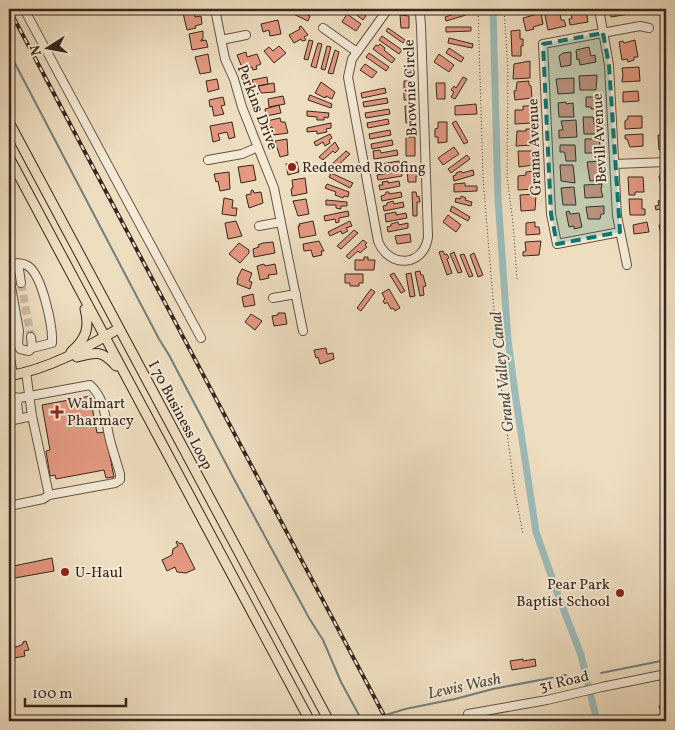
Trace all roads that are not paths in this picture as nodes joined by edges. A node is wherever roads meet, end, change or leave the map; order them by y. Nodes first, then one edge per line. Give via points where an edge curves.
1 (24, 9) edge
2 (215, 9) edge
3 (388, 9) edge
4 (417, 9) edge
5 (599, 9) edge
6 (323, 28) dead end
7 (649, 28) dead end
8 (604, 33) junction
9 (246, 35) dead end
10 (221, 40) junction
11 (357, 52) junction
12 (9, 122) edge
13 (258, 147) junction
14 (9, 157) edge
15 (208, 160) dead end
16 (666, 162) edge
17 (614, 164) junction
18 (281, 222) junction
19 (259, 226) dead end
20 (620, 232) junction
21 (18, 263) junction
22 (9, 264) edge
23 (627, 266) dead end
24 (69, 271) junction
25 (33, 272) junction
26 (9, 276) edge
27 (296, 294) junction
28 (273, 298) dead end
29 (118, 329) junction
30 (303, 331) dead end
31 (31, 337) tunnel mouth
32 (104, 337) junction
33 (201, 338) dead end
34 (32, 348) junction
35 (9, 352) edge
36 (59, 361) junction
37 (26, 372) junction
38 (11, 375) edge
39 (9, 396) edge
40 (30, 396) junction
41 (19, 398) junction
42 (138, 400) junction
43 (32, 416) junction
44 (19, 419) junction
45 (9, 421) edge
46 (48, 495) junction
47 (9, 506) edge
48 (666, 674) edge
49 (468, 714) dead end
50 (310, 721) edge
51 (329, 721) edge

1 - 33 street
2 - 10 street, Perkins Drive
3 - 11 street, Brownie Circle
4 - 11 street, Brownie Circle via 421,26 428,237 424,251 409,260 391,258 378,241 348,80 349,66
5 - 8 street, Bevill Avenue
6 - 11 street
7 - 8 street via 640,26
8 - 17 street, Bevill Avenue via 610,66
8 - 20 street, Grama Avenue via 543,44 550,214 557,244
9 - 10 street
10 - 13 street, Perkins Drive
12 - 29 main road, I 70 Business Loop
13 - 15 street via 242,154
13 - 18 street, Perkins Drive via 274,188
14 - 24 main road, I 70 Business Loop
16 - 17 street
17 - 20 street, Bevill Avenue
18 - 19 street
18 - 27 street, Perkins Drive
20 - 23 street, Bevill Avenue
21 - 22 street
21 - 25 street via 26,264
21 - 25 street via 22,283 22,277
24 - 32 main road, I 70 Business Loop
24 - 36 main road via 85,307 88,330 79,345
25 - 34 street via 44,294 53,340 50,344
26 - 34 street via 19,331 18,344 25,351
27 - 28 street
27 - 30 street, Perkins Drive
29 - 32 main road
29 - 51 main road, I 70 Business Loop
31 - 34 street
32 - 36 main road
32 - 42 main road, I 70 Business Loop
35 - 38 street
36 - 37 main road
36 - 42 main road via 93,353 105,355
37 - 38 main road
37 - 40 street
39 - 41 street
40 - 41 street
40 - 43 street
40 - 46 street via 90,385 102,402 120,474 120,480 115,483
41 - 44 street
42 - 50 main road, I 70 Business Loop
43 - 44 street
43 - 46 street
44 - 45 street
46 - 47 street
48 - 49 street, 31 Road

